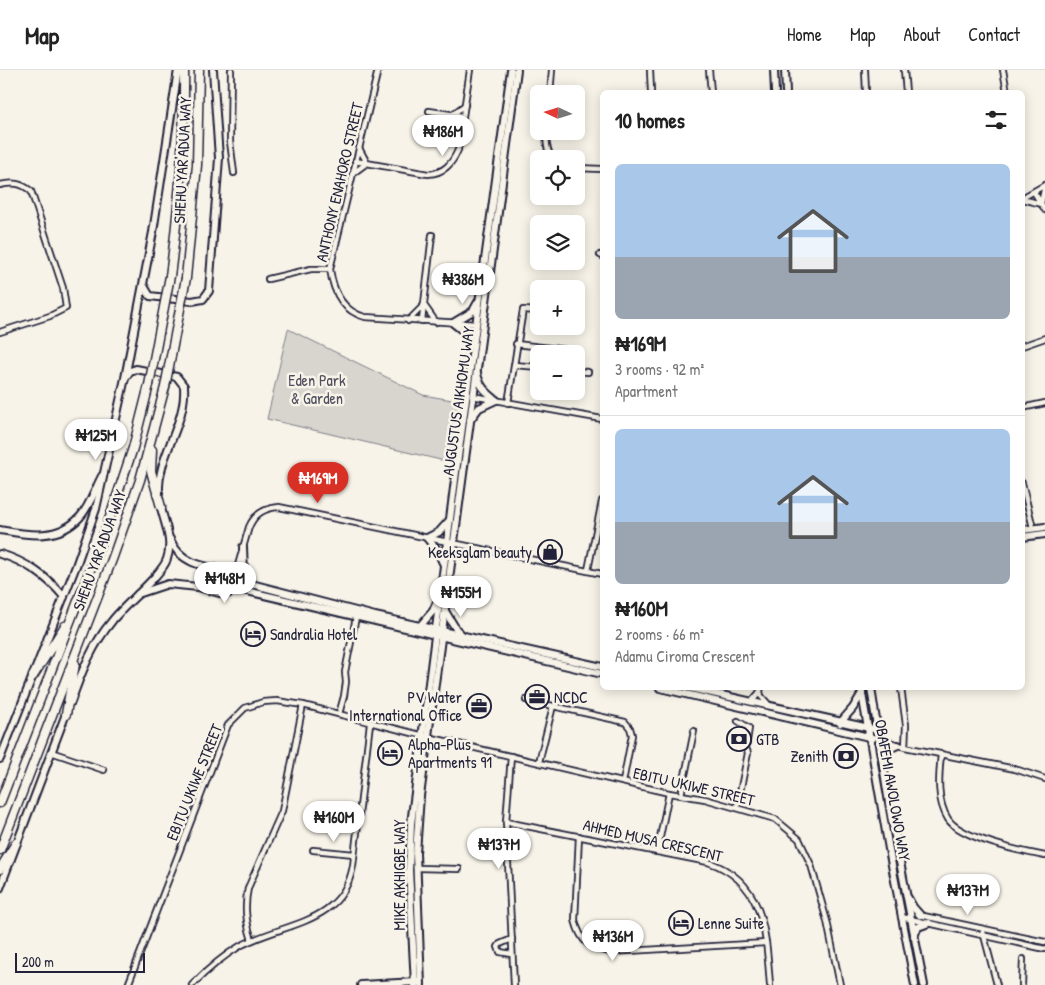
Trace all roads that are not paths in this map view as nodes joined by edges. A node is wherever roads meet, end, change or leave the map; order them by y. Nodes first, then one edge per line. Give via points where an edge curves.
1 (178, 70) edge
2 (184, 70) edge
3 (199, 70) edge
4 (206, 70) edge
5 (213, 70) edge
6 (231, 70) edge
7 (378, 70) edge
8 (470, 70) edge
9 (510, 70) edge
10 (517, 70) edge
11 (552, 70) edge
12 (650, 70) edge
13 (709, 70) edge
14 (774, 70) edge
15 (785, 70) edge
16 (866, 70) edge
17 (904, 70) edge
18 (1003, 70) edge
19 (551, 85) edge
20 (652, 90) edge
21 (711, 90) edge
22 (775, 90) edge
23 (786, 90) edge
24 (866, 90) edge
25 (907, 90) edge
26 (1007, 90) edge
27 (199, 106) junction
28 (465, 106) junction
29 (429, 111) dead end
30 (453, 114) junction
31 (463, 116) junction
32 (462, 125) junction
33 (359, 147) junction
34 (355, 161) junction
35 (367, 163) junction
36 (585, 168) edge
37 (600, 169) edge
38 (234, 173) dead end
39 (352, 174) junction
40 (0, 185) edge
41 (1045, 185) edge
42 (1034, 192) junction
43 (1025, 196) edge
44 (1025, 199) edge
45 (1041, 204) junction
46 (1045, 210) edge
47 (432, 235) dead end
48 (330, 269) junction
49 (268, 278) dead end
50 (143, 285) junction
51 (481, 294) junction
52 (424, 305) junction
53 (530, 310) edge
54 (408, 320) junction
55 (422, 321) junction
56 (436, 322) junction
57 (453, 323) junction
58 (480, 324) junction
59 (0, 332) edge
60 (1045, 338) edge
61 (516, 344) junction
62 (1025, 345) edge
63 (530, 346) edge
64 (473, 351) junction
65 (514, 365) junction
66 (530, 367) edge
67 (476, 369) junction
68 (585, 372) edge
69 (588, 372) dead end
70 (125, 378) junction
71 (469, 395) junction
72 (496, 400) junction
73 (508, 403) junction
74 (1045, 403) edge
75 (1025, 407) edge
76 (158, 412) junction
77 (600, 419) edge
78 (469, 424) junction
79 (106, 468) junction
80 (1025, 495) edge
81 (88, 502) junction
82 (97, 506) junction
83 (161, 507) junction
84 (600, 511) edge
85 (449, 521) junction
86 (1045, 527) edge
87 (1033, 528) junction
88 (1025, 529) edge
89 (0, 530) edge
90 (167, 531) junction
91 (1045, 534) edge
92 (1025, 537) edge
93 (427, 538) junction
94 (450, 542) junction
95 (243, 547) junction
96 (0, 554) edge
97 (444, 565) junction
98 (588, 570) junction
99 (600, 573) edge
100 (238, 578) junction
101 (254, 586) junction
102 (236, 589) junction
103 (440, 593) junction
104 (136, 595) junction
105 (64, 597) junction
106 (444, 610) junction
107 (74, 612) junction
108 (356, 617) junction
109 (84, 629) junction
110 (419, 629) junction
111 (438, 633) junction
112 (461, 638) junction
113 (433, 647) junction
114 (439, 653) junction
115 (600, 667) edge
116 (600, 673) edge
117 (33, 676) junction
118 (668, 690) edge
119 (700, 690) edge
120 (760, 690) edge
121 (861, 690) edge
122 (871, 690) edge
123 (901, 690) edge
124 (526, 700) dead end
125 (752, 701) junction
126 (303, 705) junction
127 (769, 705) junction
128 (553, 706) junction
129 (66, 714) junction
130 (339, 714) junction
131 (738, 721) dead end
132 (370, 723) junction
133 (840, 723) junction
134 (868, 729) junction
135 (878, 730) junction
136 (694, 731) dead end
137 (425, 736) junction
138 (870, 738) junction
139 (880, 739) junction
140 (898, 745) junction
141 (905, 747) junction
142 (51, 752) junction
143 (941, 754) junction
144 (512, 756) junction
145 (0, 759) edge
146 (882, 760) junction
147 (539, 762) junction
148 (104, 770) dead end
149 (1045, 779) edge
150 (623, 782) junction
151 (669, 793) junction
152 (680, 795) junction
153 (0, 803) edge
154 (737, 807) junction
155 (506, 822) junction
156 (579, 836) junction
157 (16, 843) junction
158 (0, 850) edge
159 (313, 850) dead end
160 (657, 852) junction
161 (354, 854) junction
162 (1045, 856) edge
163 (417, 868) junction
164 (0, 869) edge
165 (458, 869) dead end
166 (904, 885) junction
167 (0, 888) edge
168 (901, 914) junction
169 (920, 915) junction
170 (909, 916) junction
171 (929, 923) junction
172 (982, 929) junction
173 (984, 935) junction
174 (512, 939) junction
175 (252, 940) junction
176 (914, 940) junction
177 (1045, 942) edge
178 (766, 943) junction
179 (1045, 949) edge
180 (512, 954) junction
181 (1023, 959) dead end
182 (418, 984) edge
183 (128, 985) edge
184 (192, 985) edge
185 (361, 985) edge
186 (514, 985) edge
187 (770, 985) edge
188 (840, 985) edge
189 (915, 985) edge
190 (924, 985) edge
191 (997, 985) edge
192 (1022, 985) edge

1 - 50 street
2 - 107 highway, SHEHU YAR'ADUA WAY, bridge via 183,153 176,232 149,385 123,480
3 - 27 highway, SHEHU YAR'ADUA WAY
4 - 27 highway
5 - 50 street via 218,158 209,290 203,299 192,301 150,296
6 - 38 street via 230,141
7 - 33 street, ANTHONY ENAHORO STREET
8 - 28 street
9 - 51 street, AUGUSTUS AIKHOMU WAY
10 - 58 street, AUGUSTUS AIKHOMU WAY
11 - 19 street
12 - 20 street
13 - 21 street
14 - 22 street
15 - 23 street
16 - 24 street
17 - 25 street
18 - 26 street
27 - 76 highway, SHEHU YAR'ADUA WAY, bridge via 186,278
28 - 30 street
28 - 31 street
29 - 30 street
30 - 31 street
30 - 32 street
31 - 32 street
32 - 35 street via 454,159 436,174
33 - 34 street, ANTHONY ENAHORO STREET
33 - 35 street
34 - 35 street
34 - 39 street, ANTHONY ENAHORO STREET
35 - 39 street
36 - 37 street
39 - 48 street, ANTHONY ENAHORO STREET
40 - 59 street via 17,183 31,191 63,288 66,308
41 - 42 street
41 - 45 street
42 - 43 street
42 - 45 street
44 - 45 street
45 - 46 street
47 - 52 street
48 - 49 street via 311,269
48 - 54 street, ANTHONY ENAHORO STREET via 342,304 358,315
50 - 70 street
51 - 57 street via 473,311
51 - 58 street, AUGUSTUS AIKHOMU WAY
52 - 54 street
52 - 55 street
52 - 56 street
53 - 61 street via 523,310
54 - 55 street, ANTHONY ENAHORO STREET
55 - 56 street, ANTHONY ENAHORO STREET
56 - 57 street, ANTHONY ENAHORO STREET
57 - 58 street, ANTHONY ENAHORO STREET
57 - 64 street via 467,334
58 - 64 street, AUGUSTUS AIKHOMU WAY
58 - 67 street, AUGUSTUS AIKHOMU WAY
60 - 62 street
61 - 63 street
61 - 65 street
64 - 71 street, AUGUSTUS AIKHOMU WAY
65 - 66 street
65 - 73 street
67 - 71 street, AUGUSTUS AIKHOMU WAY
67 - 72 street via 480,384
68 - 69 street
70 - 79 street
70 - 83 street via 136,369 177,377 184,386 180,414 159,481
71 - 72 street
71 - 78 street, AUGUSTUS AIKHOMU WAY
71 - 85 street, AUGUSTUS AIKHOMU WAY
72 - 73 street
72 - 78 street via 479,408
73 - 77 street
74 - 75 street
76 - 83 highway via 151,462
76 - 109 highway, SHEHU YAR'ADUA WAY via 126,522
78 - 94 street, AUGUSTUS AIKHOMU WAY
79 - 81 street
79 - 82 street
80 - 87 street
81 - 82 street
81 - 89 street via 81,516 62,531 29,536
82 - 105 street
83 - 90 street
84 - 98 street
85 - 93 street via 439,532
85 - 94 street, AUGUSTUS AIKHOMU WAY
86 - 87 street
87 - 88 street
90 - 100 street via 180,556
90 - 104 street via 167,560
91 - 92 street
93 - 94 street
93 - 95 street via 280,507 261,511 252,520
93 - 97 street
94 - 97 street, AUGUSTUS AIKHOMU WAY
94 - 98 street
94 - 106 street, AUGUSTUS AIKHOMU WAY
95 - 100 street
95 - 101 street via 244,572
96 - 105 street via 46,577
97 - 103 street, AUGUSTUS AIKHOMU WAY
98 - 99 street
100 - 101 street
100 - 102 street
101 - 110 street
102 - 104 street via 223,594 168,584
102 - 108 street
103 - 110 street via 433,611
103 - 111 street, AUGUSTUS AIKHOMU WAY
104 - 129 street via 97,642
105 - 117 street
106 - 111 street, AUGUSTUS AIKHOMU WAY
106 - 112 street
107 - 117 highway
107 - 153 highway, SHEHU YAR'ADUA WAY
108 - 110 street
108 - 130 street
109 - 129 highway
109 - 158 highway, SHEHU YAR'ADUA WAY
110 - 111 street
110 - 113 street
111 - 112 street
111 - 113 street, AUGUSTUS AIKHOMU WAY
111 - 114 street, AUGUSTUS AIKHOMU WAY
112 - 114 street via 444,646
112 - 115 street
112 - 116 street
113 - 137 street, AUGUSTUS AIKHOMU WAY
114 - 137 street, AUGUSTUS AIKHOMU WAY
117 - 145 street
118 - 138 street
119 - 125 street
120 - 125 street
120 - 127 street
121 - 133 street via 853,708
121 - 134 street, OBAFEMI AWOLOWO WAY
122 - 135 street, OBAFEMI AWOLOWO WAY
123 - 141 street
124 - 128 street
125 - 127 street
126 - 130 street, EBITU UKIWE STREET
126 - 175 street via 284,802 248,888 247,924
126 - 183 street, EBITU UKIWE STREET via 263,702 245,708 228,725
127 - 133 street
128 - 147 street
128 - 150 street via 625,722 632,735
129 - 142 street
130 - 132 street, EBITU UKIWE STREET
131 - 154 street via 749,728 748,753
132 - 137 street, EBITU UKIWE STREET
132 - 161 street
133 - 134 street
134 - 135 street
134 - 138 street, OBAFEMI AWOLOWO WAY
135 - 139 street, OBAFEMI AWOLOWO WAY
136 - 152 street
137 - 144 street, EBITU UKIWE STREET
137 - 163 street, MIKE AKHIGBE WAY
137 - 182 street, MIKE AKHIGBE WAY via 413,801 410,847
138 - 139 street
138 - 168 street, OBAFEMI AWOLOWO WAY
139 - 140 street
139 - 146 street, OBAFEMI AWOLOWO WAY
140 - 141 street
140 - 146 street via 889,749
141 - 143 street
142 - 148 street
142 - 157 street
143 - 149 street via 1015,769
143 - 162 street via 938,788 948,819 955,827 971,835
144 - 147 street, EBITU UKIWE STREET
144 - 155 street
146 - 166 street, OBAFEMI AWOLOWO WAY
147 - 150 street, EBITU UKIWE STREET
150 - 151 street, EBITU UKIWE STREET
151 - 152 street, EBITU UKIWE STREET
151 - 160 street
152 - 154 street, EBITU UKIWE STREET
154 - 188 street, EBITU UKIWE STREET via 775,819 804,847 826,921
155 - 156 street, AHMED MUSA CRESCENT
155 - 174 street
156 - 160 street, AHMED MUSA CRESCENT
156 - 178 street via 575,920 578,932 594,948 611,952
157 - 164 highway
157 - 167 street
159 - 161 street
160 - 178 street, AHMED MUSA CRESCENT via 708,862 730,872 756,903
161 - 175 street via 351,878 333,906 307,920
163 - 165 street
163 - 182 street, MIKE AKHIGBE WAY
166 - 169 street
166 - 170 street, OBAFEMI AWOLOWO WAY
168 - 170 street
168 - 189 street, OBAFEMI AWOLOWO WAY
169 - 170 street
169 - 172 street
170 - 171 street
170 - 176 street, OBAFEMI AWOLOWO WAY
171 - 173 street
171 - 176 street via 918,927
172 - 173 street
172 - 177 street
173 - 179 street
173 - 191 street
174 - 180 street
174 - 180 street via 498,946 500,952
175 - 184 street via 225,956
176 - 190 street, OBAFEMI AWOLOWO WAY
178 - 187 street, AHMED MUSA CRESCENT
180 - 186 street
181 - 192 street
182 - 185 street

